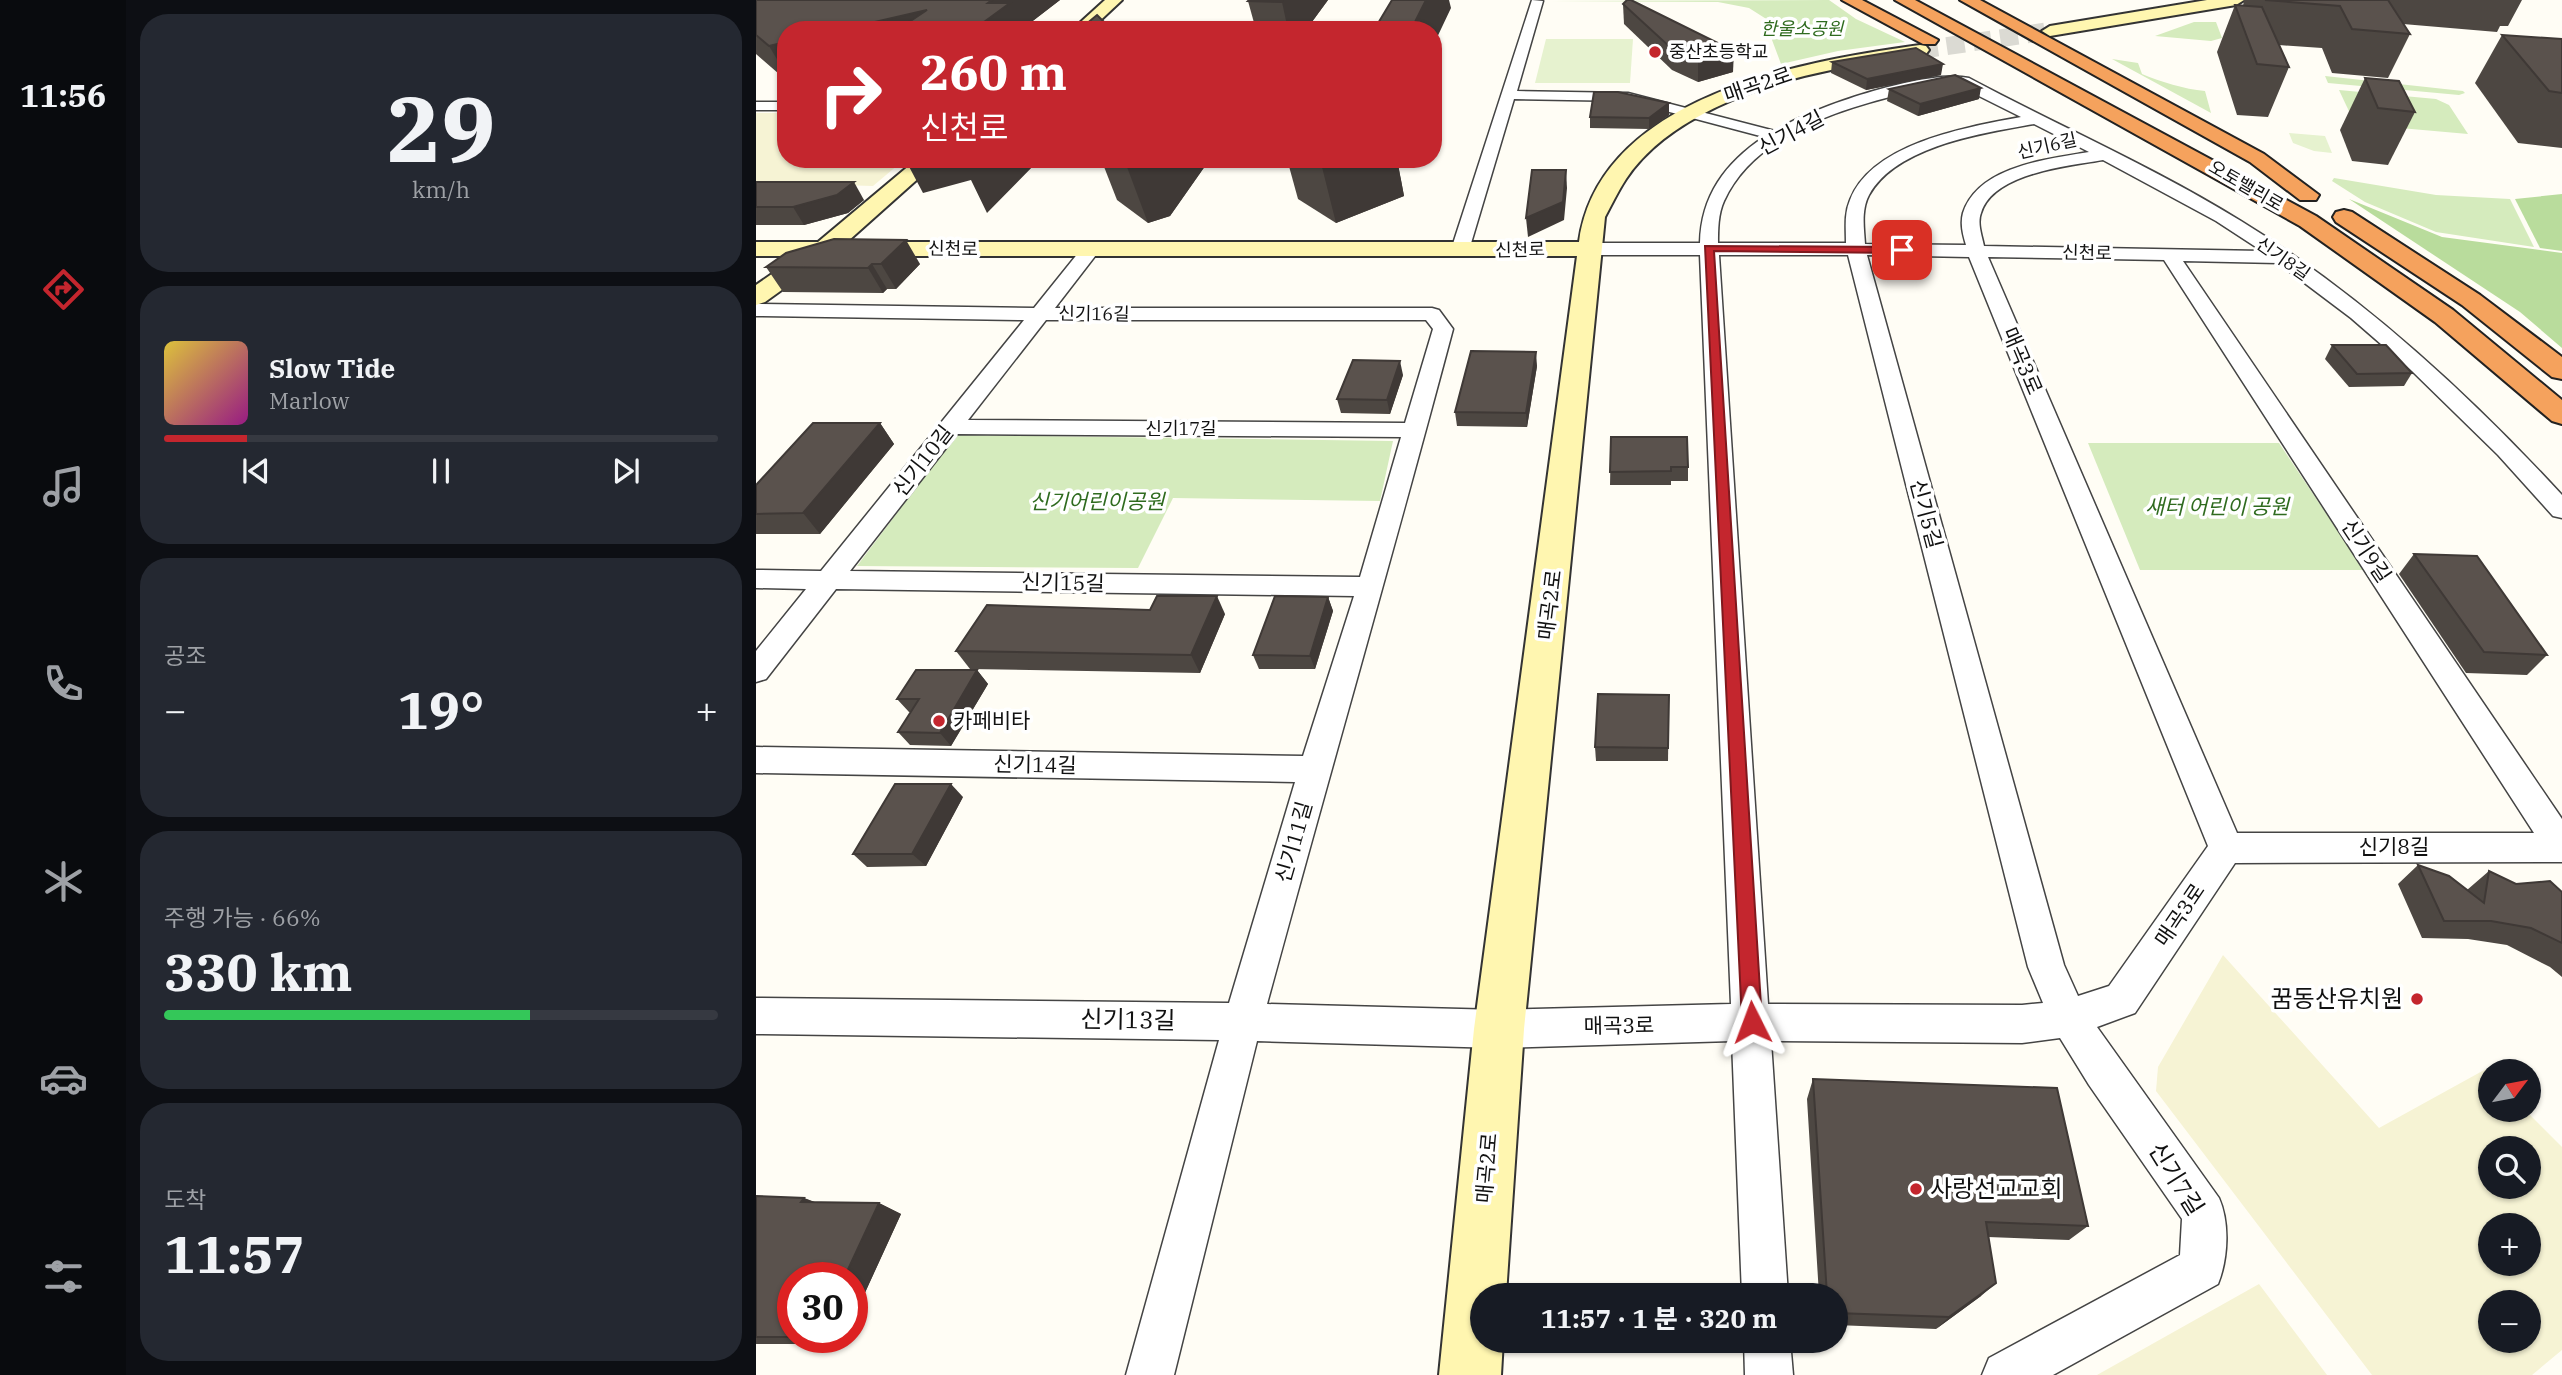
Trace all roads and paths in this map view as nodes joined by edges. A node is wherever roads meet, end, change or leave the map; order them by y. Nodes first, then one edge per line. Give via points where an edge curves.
1 (1114, 0) edge
2 (1850, 0) edge
3 (1903, 0) edge
4 (1930, 0) edge
5 (1968, 0) edge
6 (2236, 0) edge
7 (1537, 1) edge
8 (1090, 21) edge
9 (2050, 31) tunnel mouth
10 (1947, 49) tunnel mouth
11 (1920, 50) tunnel mouth
12 (1953, 79) joint
13 (1508, 95) junction
14 (756, 106) edge
15 (777, 106) edge
16 (2040, 109) junction
17 (1691, 113) junction
18 (1776, 136) junction
19 (2103, 155) junction
20 (919, 168) edge
21 (2308, 195) junction
22 (2308, 221) junction
23 (825, 248) junction
24 (1709, 248) junction
25 (756, 249) edge
26 (1592, 249) junction
27 (1856, 249) junction
28 (1460, 250) junction
29 (1090, 251) junction
30 (1976, 251) junction
31 (2170, 255) junction
32 (2284, 257) junction
33 (756, 297) edge
34 (756, 310) edge
35 (1042, 313) junction
36 (1432, 314) joint
37 (2562, 371) edge
38 (2562, 415) edge
39 (950, 427) junction
40 (1413, 430) junction
41 (2562, 510) edge
42 (756, 579) edge
43 (830, 579) junction
44 (1371, 587) junction
45 (756, 671) edge
46 (756, 760) edge
47 (1315, 769) junction
48 (2562, 847) edge
49 (2226, 848) junction
50 (756, 1016) edge
51 (2069, 1018) junction
52 (1243, 1021) junction
53 (1752, 1022) junction
54 (1499, 1029) junction
55 (1764, 1283) edge
56 (1768, 1353) edge
57 (1150, 1375) edge
58 (1470, 1375) edge
59 (1769, 1375) edge
60 (2007, 1375) edge

1 - 8 street
2 - 10 highway
3 - 22 highway, 오토밸리로
4 - 21 highway, 오토밸리로
5 - 21 highway via 2257,158
6 - 9 street
7 - 13 street
11 - 17 street, 매곡2로 via 1796,72
12 - 16 street, 신기8길
12 - 18 street, 신기4길 via 1864,98
13 - 17 street via 1628,97
13 - 28 street
14 - 15 street
16 - 19 street, 신기8길
16 - 22 highway via 2145,149
16 - 27 street, 신기5길 via 1891,164 1861,194 1854,219
17 - 18 street
17 - 26 street, 매곡2로 via 1621,167 1594,217
18 - 24 street, 신기4길 via 1745,159 1726,181 1714,203
19 - 30 street, 신기6길 via 2025,171 1989,189 1971,214
19 - 32 street, 신기8길 via 2223,217
20 - 23 street
21 - 37 highway, 오토밸리로 via 2462,293
22 - 38 highway, 오토밸리로 via 2444,316
23 - 25 street, 신천로
23 - 29 street, 신천로
23 - 33 street
24 - 26 street, 신천로
24 - 27 street, 신천로
24 - 53 street, 신기4길
26 - 28 street, 신천로
26 - 54 street, 매곡2로
27 - 30 street, 신천로
27 - 51 street, 신기5길 via 2046,967
28 - 29 street, 신천로
29 - 35 street, 신기10길
30 - 31 street, 신천로
30 - 49 street, 매곡3로
31 - 32 street, 신천로
31 - 48 street, 신기9길
32 - 41 street, 신기8길 via 2453,395
34 - 35 street, 신기16길
35 - 36 street, 신기16길
35 - 39 street, 신기10길
36 - 40 street, 신기11길 via 1443,329
39 - 40 street, 신기17길
39 - 43 street, 신기10길
40 - 44 street, 신기11길
42 - 43 street, 신기15길
43 - 44 street, 신기15길
43 - 45 street, 신기10길
44 - 47 street, 신기11길
46 - 47 street, 신기14길
47 - 52 street, 신기11길
48 - 49 street, 신기8길
49 - 51 street, 매곡3로 via 2122,1000
50 - 52 street, 신기13길
51 - 53 street, 매곡3로 via 2022,1024
51 - 60 street, 신기7길 via 2204,1213 2202,1268
52 - 54 street, 신기13길
52 - 57 street, 신기11길
53 - 54 street, 매곡3로
53 - 55 street
54 - 58 street, 매곡2로
56 - 59 street

